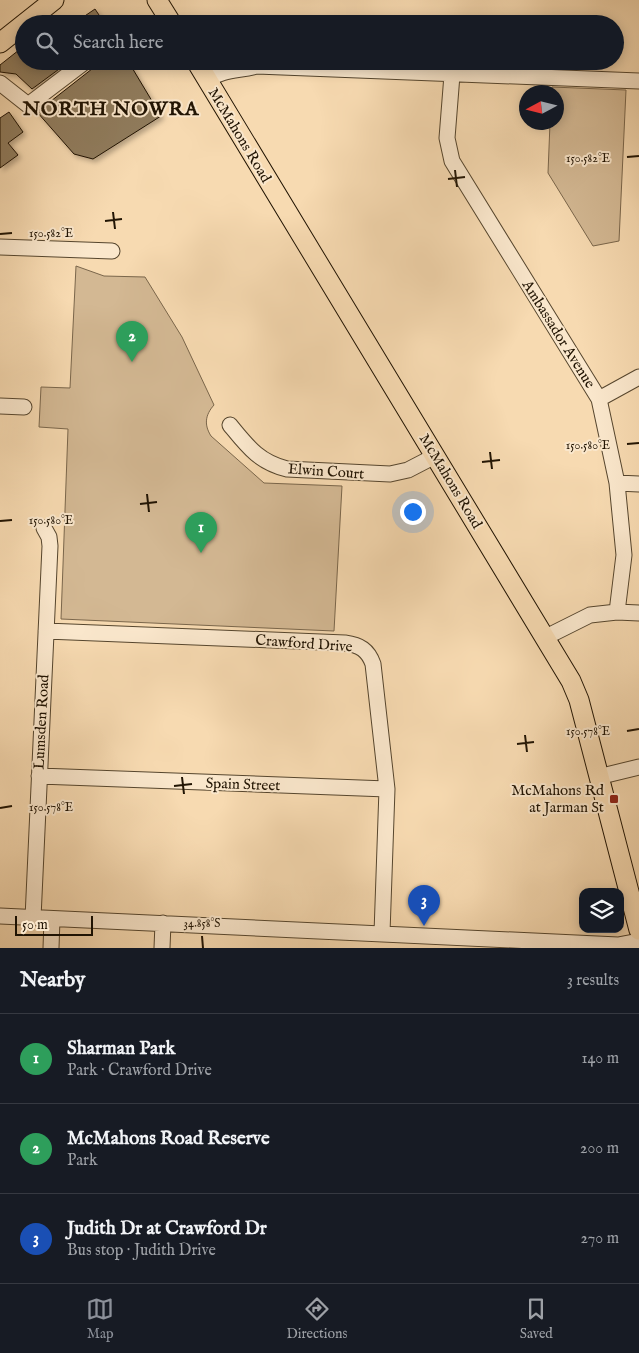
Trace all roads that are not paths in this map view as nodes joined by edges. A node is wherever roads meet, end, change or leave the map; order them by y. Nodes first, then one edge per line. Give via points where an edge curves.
1 (54, 0) edge
2 (157, 0) edge
3 (35, 15) edge
4 (166, 15) edge
5 (15, 30) edge
6 (0, 42) edge
7 (74, 70) edge
8 (205, 70) edge
9 (226, 70) edge
10 (242, 70) edge
11 (361, 70) edge
12 (452, 75) junction
13 (639, 82) edge
14 (0, 83) edge
15 (0, 247) edge
16 (112, 251) dead end
17 (639, 377) edge
18 (599, 400) junction
19 (0, 406) edge
20 (24, 407) dead end
21 (230, 425) dead end
22 (435, 456) junction
23 (617, 483) junction
24 (639, 484) edge
25 (44, 528) dead end
26 (617, 612) junction
27 (639, 612) edge
28 (46, 631) junction
29 (546, 637) junction
30 (639, 767) edge
31 (38, 776) junction
32 (598, 777) junction
33 (387, 789) junction
34 (0, 916) edge
35 (33, 918) junction
36 (52, 918) junction
37 (163, 923) junction
38 (639, 930) edge
39 (382, 933) junction
40 (639, 941) edge
41 (51, 948) edge
42 (162, 948) edge

1 - 3 main road
2 - 4 main road
5 - 6 main road
7 - 14 street via 28,105
8 - 22 main road, McMahons Road
9 - 10 street
11 - 12 street
12 - 13 street
12 - 18 street, Ambassador Avenue via 447,138 452,161
15 - 16 street
17 - 18 street
18 - 23 street, Ambassador Avenue
19 - 20 street
21 - 22 street, Elwin Court via 262,460 288,469 390,474 408,470
22 - 29 main road, McMahons Road
23 - 24 street
23 - 26 street, Ambassador Avenue via 624,555
25 - 28 street, Lumsden Road via 50,546
26 - 27 street
26 - 29 street via 590,615
28 - 31 street, Lumsden Road
28 - 33 street, Crawford Drive via 356,644 370,656 373,664
29 - 32 main road, McMahons Road via 575,690
30 - 32 street
31 - 33 street, Spain Street
31 - 35 street, Lumsden Road
32 - 38 main road, McMahons Road
33 - 39 street, Crawford Drive
34 - 35 street
35 - 36 street
36 - 37 street
36 - 41 street
37 - 39 street
37 - 42 street
39 - 40 street via 618,945

